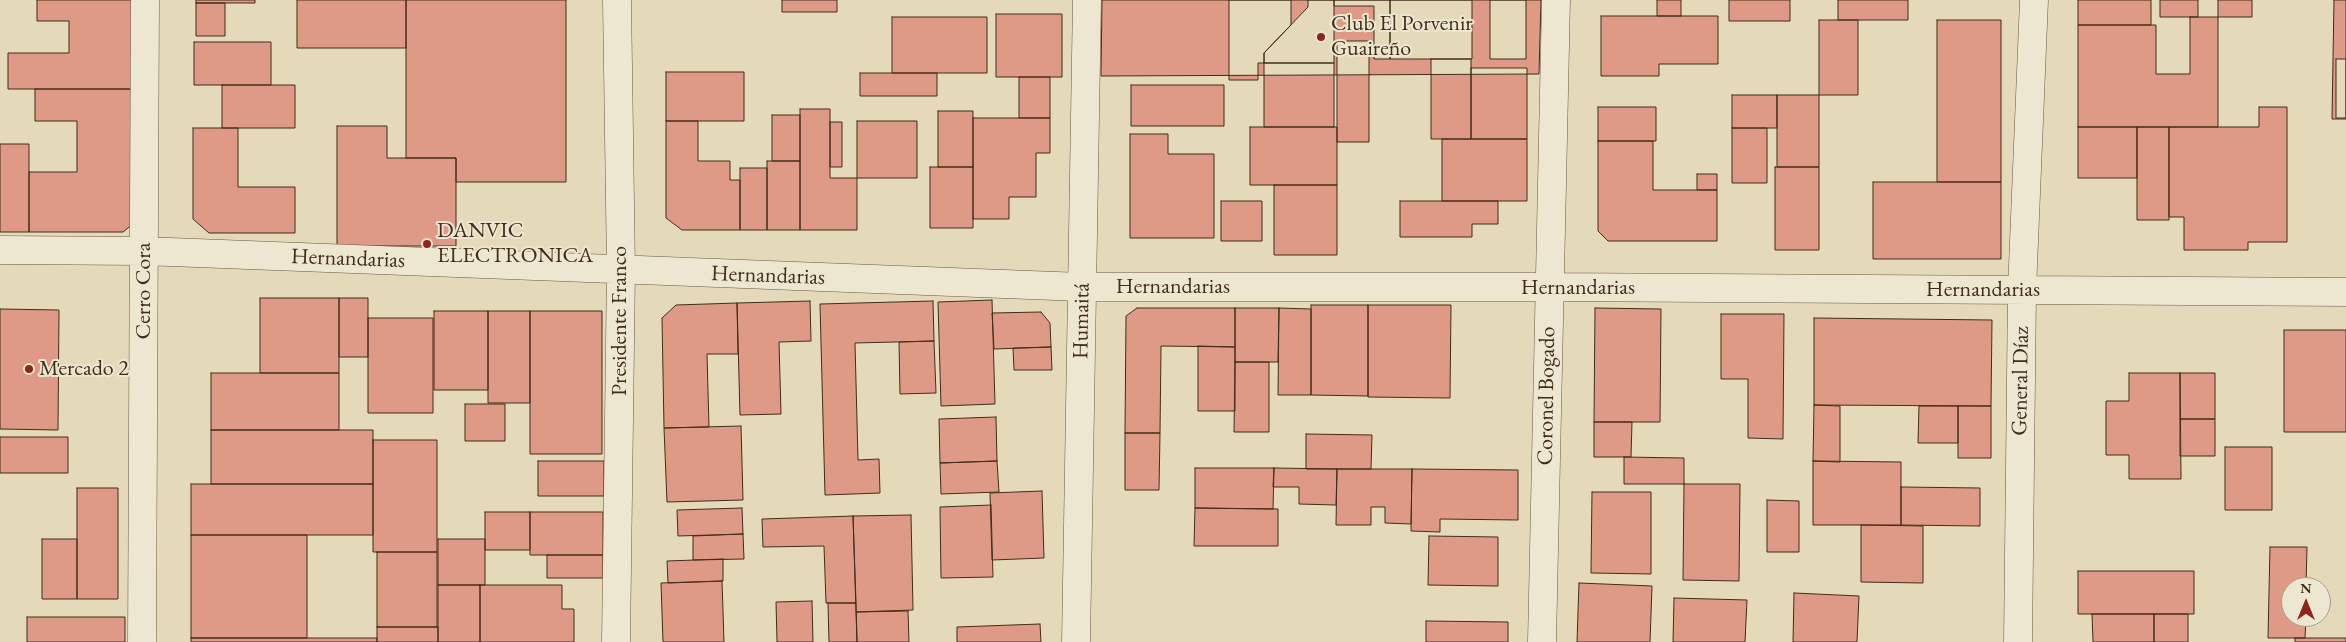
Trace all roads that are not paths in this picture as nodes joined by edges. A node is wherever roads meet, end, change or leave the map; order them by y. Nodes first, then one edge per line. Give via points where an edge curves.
1 (145, 0) edge
2 (617, 0) edge
3 (1087, 0) edge
4 (1556, 0) edge
5 (2034, 0) edge
6 (0, 250) edge
7 (144, 251) junction
8 (621, 270) junction
9 (1082, 287) junction
10 (1550, 287) junction
11 (2022, 290) junction
12 (2346, 292) edge
13 (142, 642) edge
14 (616, 642) edge
15 (1076, 642) edge
16 (1542, 642) edge
17 (2018, 642) edge

1 - 7 street, Cerro Cora
2 - 8 street, Presidente Franco
3 - 9 street, Humaitá
4 - 10 street, Coronel Bogado
5 - 11 street, General Díaz
6 - 7 street, Hernandarias
7 - 8 street, Hernandarias
7 - 13 street, Cerro Cora
8 - 9 street, Hernandarias
8 - 14 street, Presidente Franco
9 - 10 street, Hernandarias
9 - 15 street, Humaitá
10 - 11 street, Hernandarias
10 - 16 street, Coronel Bogado
11 - 12 street, Hernandarias
11 - 17 street, General Díaz

